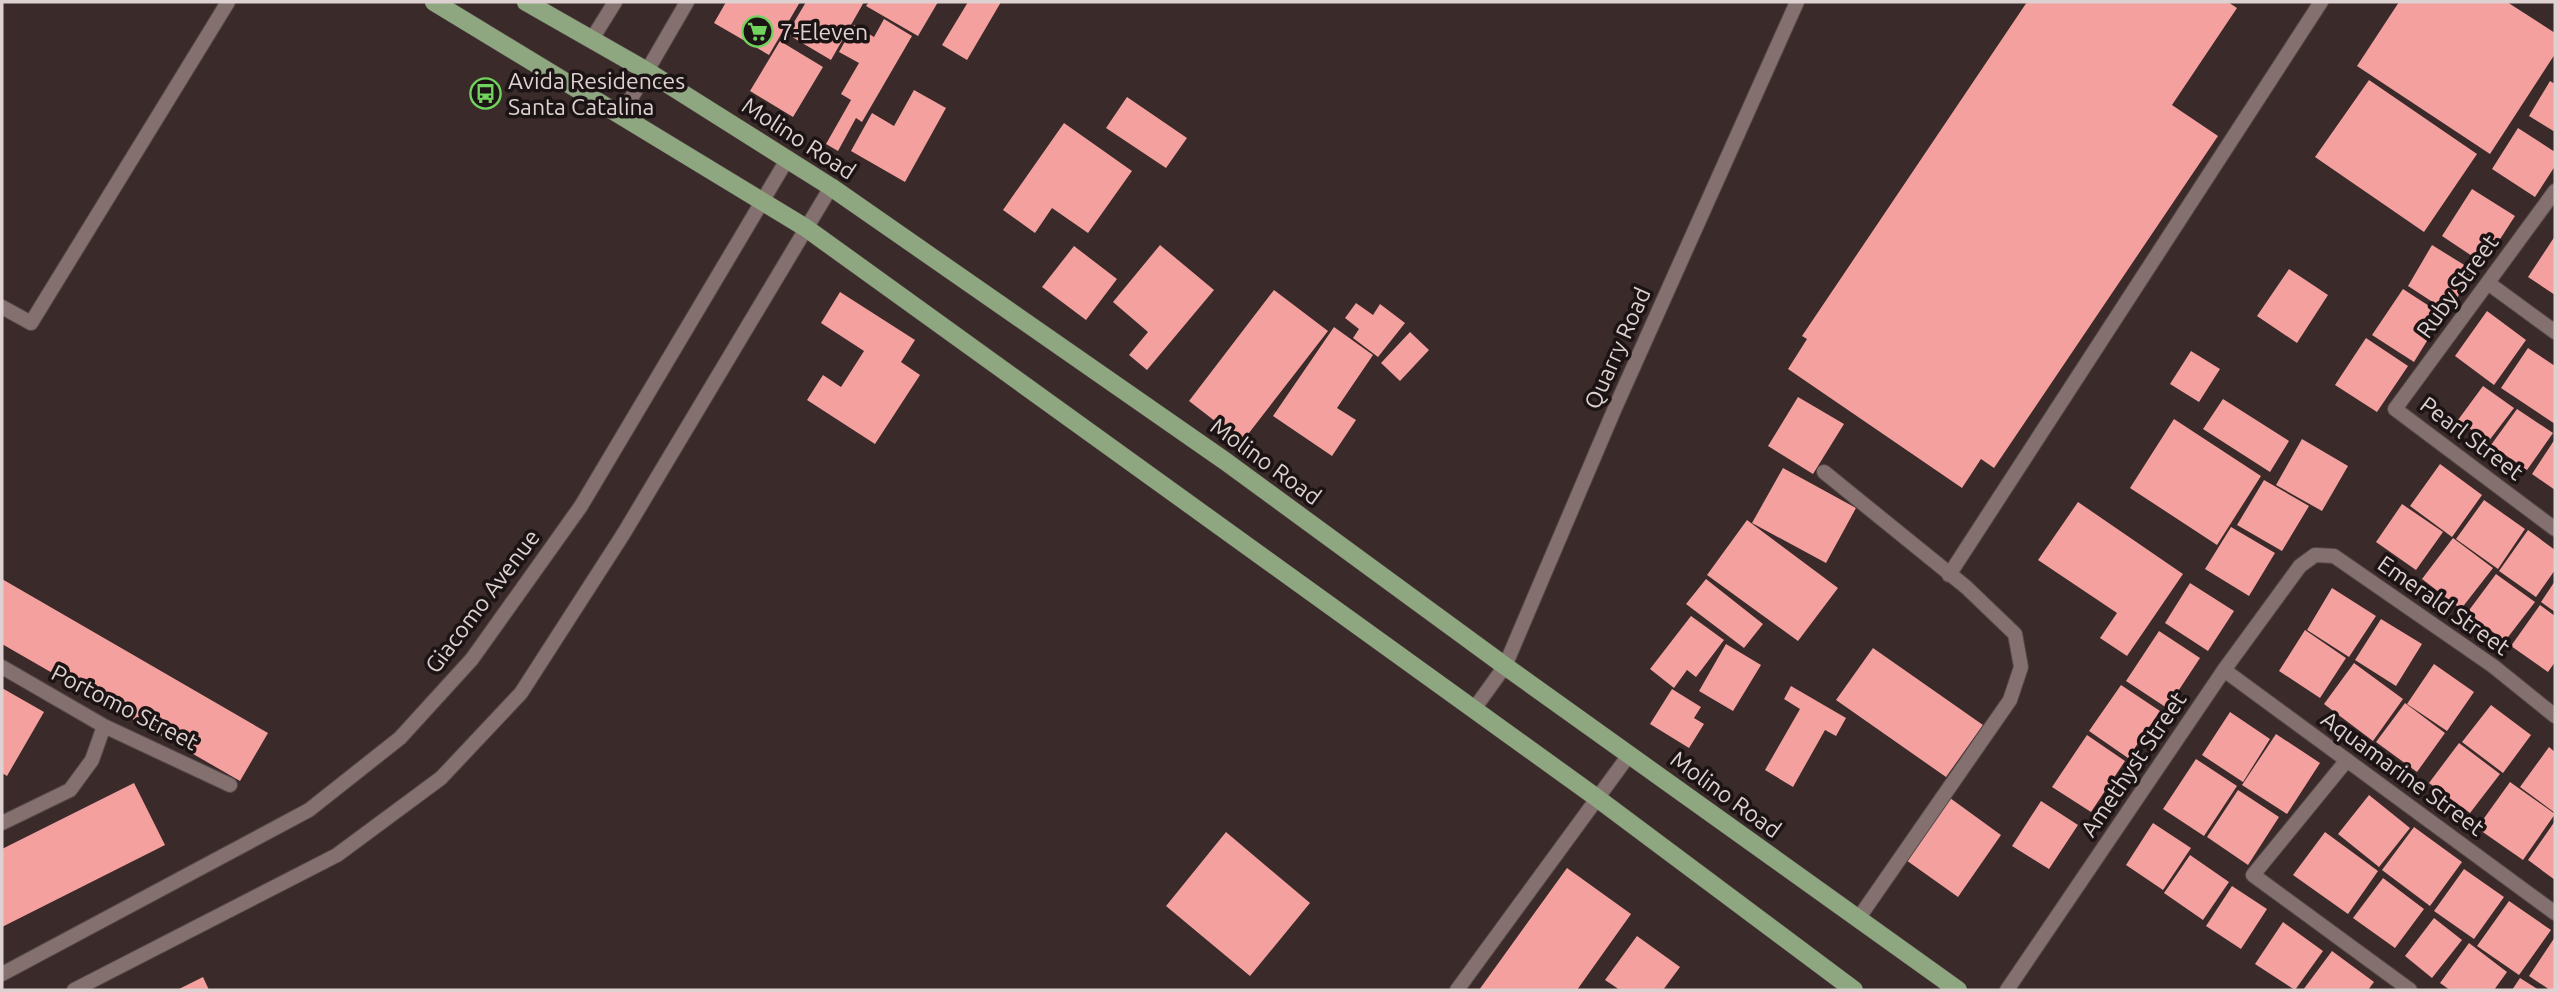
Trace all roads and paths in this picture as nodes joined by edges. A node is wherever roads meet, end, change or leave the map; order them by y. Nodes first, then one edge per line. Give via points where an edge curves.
1 (228, 2) edge
2 (435, 2) edge
3 (526, 2) edge
4 (615, 2) edge
5 (687, 2) edge
6 (1797, 2) edge
7 (2321, 2) edge
8 (592, 39) junction
9 (647, 71) junction
10 (622, 114) junction
11 (788, 158) junction
12 (831, 187) junction
13 (2555, 191) edge
14 (763, 200) junction
15 (806, 228) junction
16 (2488, 283) junction
17 (2, 307) edge
18 (2555, 332) edge
19 (2395, 409) joint
20 (1824, 472) dead end
21 (2555, 529) edge
22 (2300, 566) joint
23 (1950, 575) junction
24 (1505, 666) junction
25 (2, 667) edge
26 (2224, 670) junction
27 (1474, 709) junction
28 (2555, 716) edge
29 (104, 726) junction
30 (1629, 755) junction
31 (2347, 760) junction
32 (230, 785) dead end
33 (1597, 798) junction
34 (2, 823) edge
35 (2555, 913) edge
36 (1858, 919) junction
37 (2, 974) edge
38 (74, 990) edge
39 (1457, 990) edge
40 (1854, 990) edge
41 (1958, 990) edge
42 (2007, 990) edge
43 (2410, 990) edge

1 - 17 street via 31,323
2 - 10 main road
3 - 8 main road, Molino Road
4 - 8 street
5 - 9 street
6 - 24 street, Quarry Road
7 - 23 street
8 - 9 main road, Molino Road
9 - 10 street
9 - 11 main road, Molino Road
10 - 14 main road
11 - 12 main road, Molino Road
11 - 14 street, Giacomo Avenue
12 - 15 street
12 - 24 main road, Molino Road via 1225,461
13 - 16 street, Ruby Street
14 - 15 main road
14 - 37 street, Giacomo Avenue via 581,506 472,659 400,738 309,810
15 - 27 main road
15 - 38 street via 624,533 521,693 441,778 337,855
16 - 18 street
16 - 19 street, Ruby Street
19 - 21 street, Pearl Street
20 - 23 street
22 - 26 street, Amethyst Street
22 - 28 street, Emerald Street via 2315,555 2334,556 2493,666
23 - 36 street via 2015,634 2021,667 2010,700
24 - 27 street, Quarry Road
24 - 30 main road, Molino Road
25 - 29 street, Portomo Street
26 - 31 street, Aquamarine Street
26 - 42 street, Amethyst Street
27 - 33 main road
29 - 32 street, Portomo Street
29 - 34 street via 92,760 70,790
30 - 33 street
30 - 36 main road, Molino Road
31 - 35 street, Aquamarine Street
31 - 43 street via 2253,875
33 - 39 street
33 - 40 main road
36 - 41 main road, Molino Road

